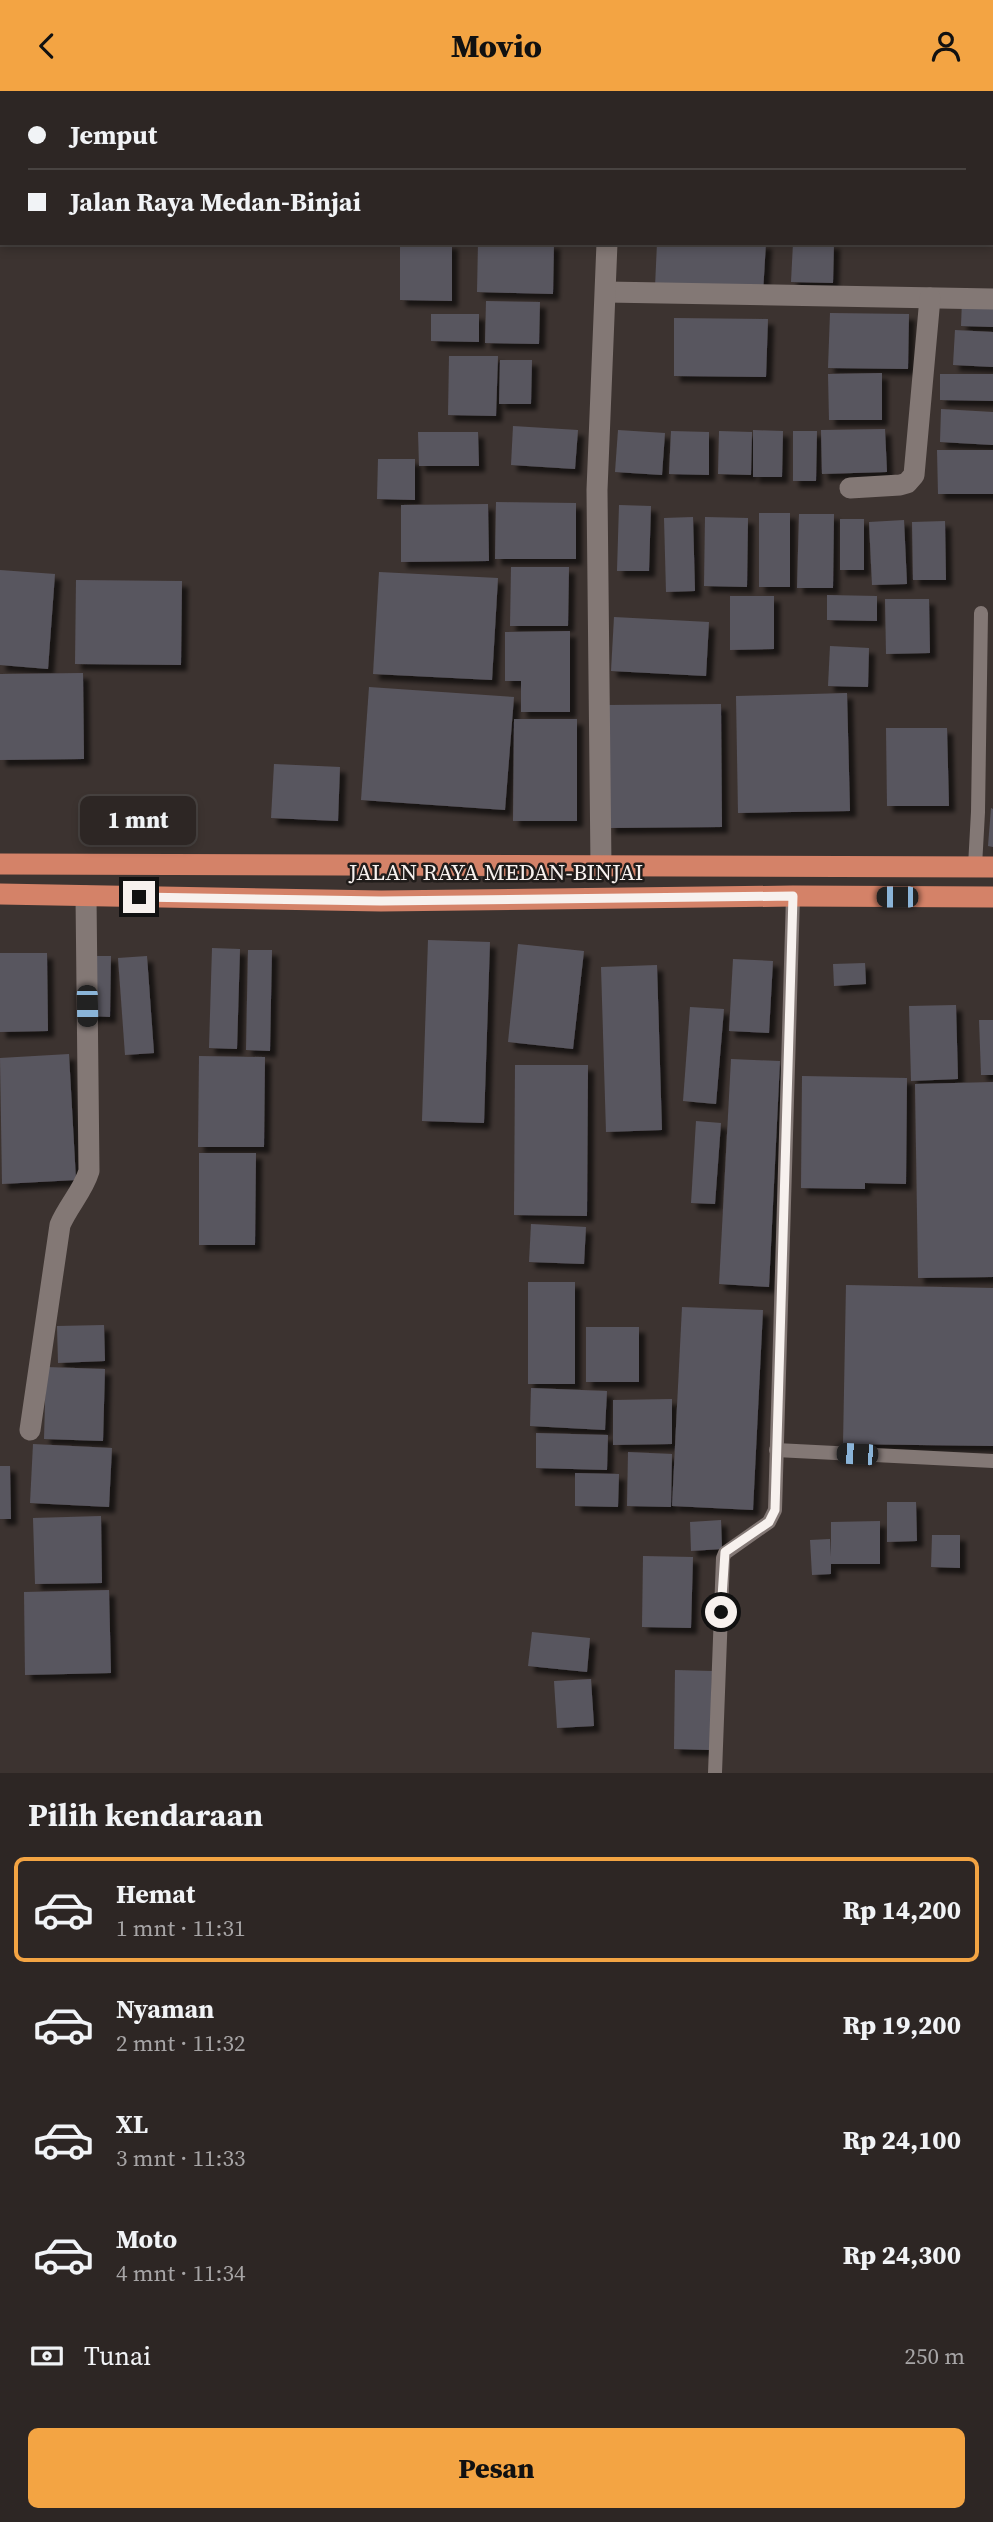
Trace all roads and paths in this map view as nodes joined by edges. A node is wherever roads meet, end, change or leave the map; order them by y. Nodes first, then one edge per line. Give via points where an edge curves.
1 (607, 245) edge
2 (606, 292) junction
3 (930, 298) junction
4 (993, 299) edge
5 (850, 488) dead end
6 (981, 613) dead end
7 (0, 864) edge
8 (984, 866) edge
9 (601, 867) junction
10 (0, 894) edge
11 (86, 896) junction
12 (793, 896) junction
13 (993, 897) edge
14 (30, 1430) dead end
15 (776, 1450) junction
16 (993, 1461) edge
17 (715, 1773) edge

1 - 2 street
2 - 3 street
2 - 9 street via 597,490
3 - 4 street
3 - 5 street via 914,475 900,485
6 - 8 lane via 978,812
7 - 9 highway, JALAN RAYA MEDAN-BINJAI
8 - 9 highway, JALAN RAYA MEDAN-BINJAI
10 - 11 highway, JALAN RAYA MEDAN-BINJAI
11 - 12 highway, JALAN RAYA MEDAN-BINJAI via 381,901
11 - 14 street via 89,1171 60,1225
12 - 13 highway, JALAN RAYA MEDAN-BINJAI
12 - 15 lane
15 - 16 lane
15 - 17 lane via 774,1515 723,1558

